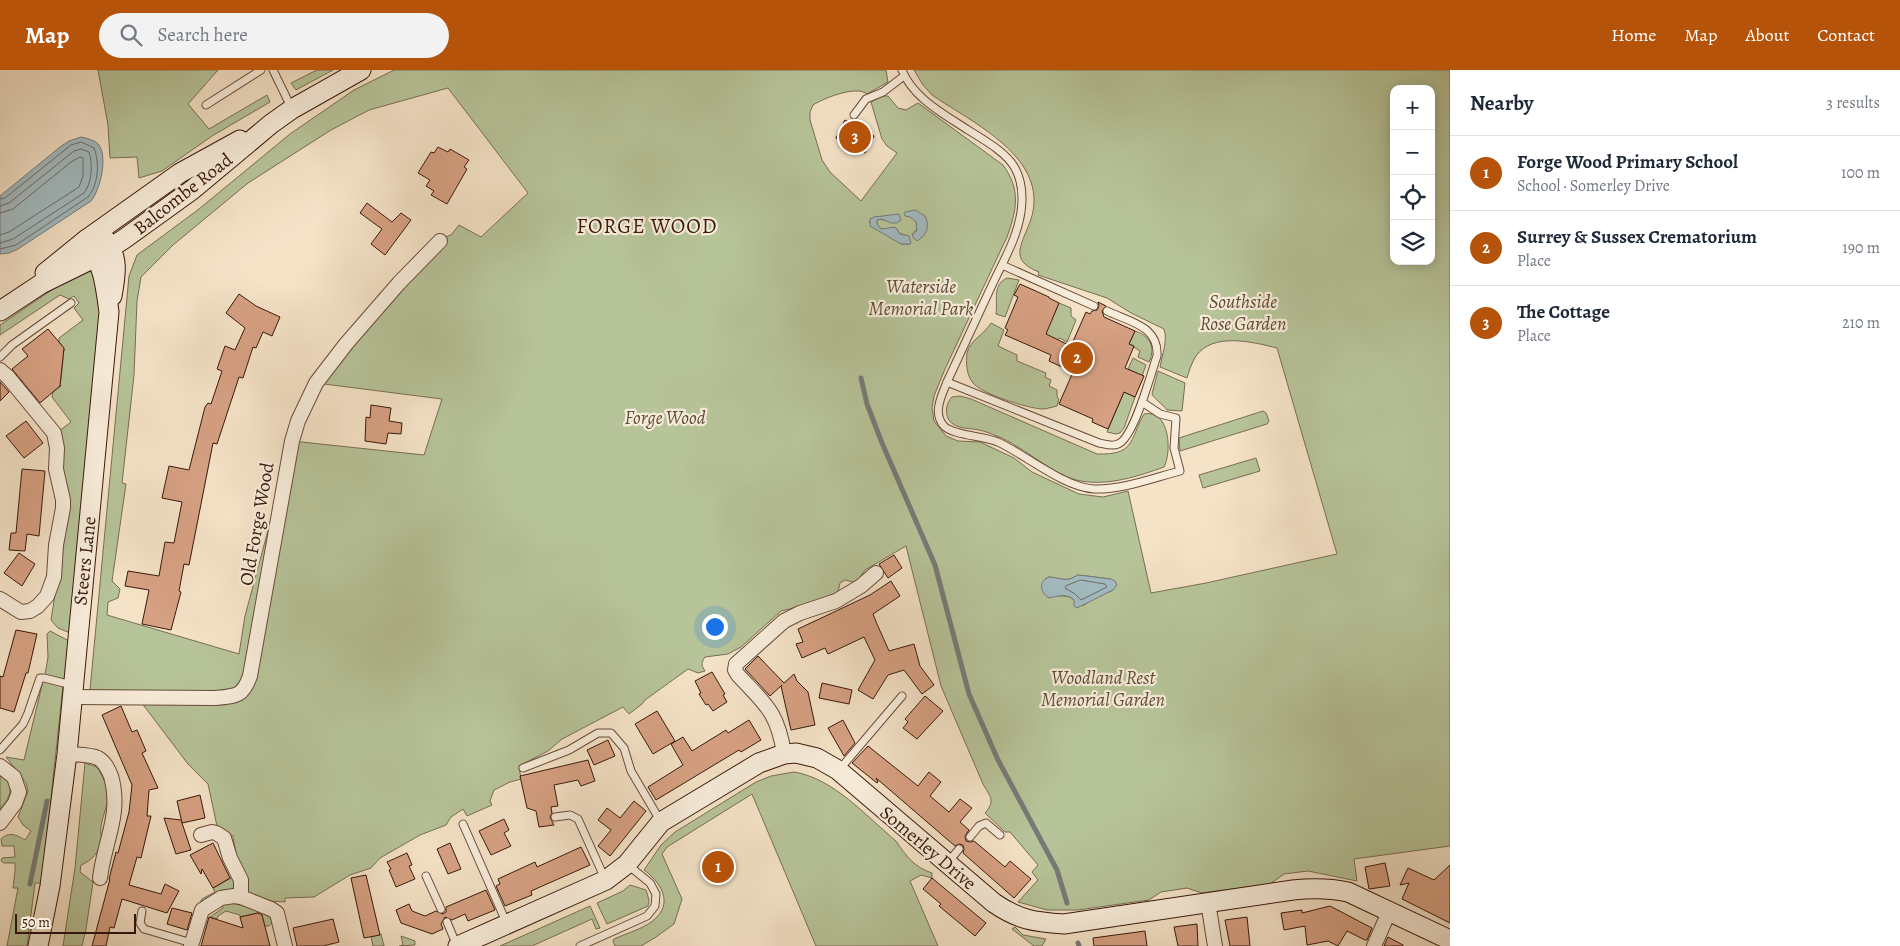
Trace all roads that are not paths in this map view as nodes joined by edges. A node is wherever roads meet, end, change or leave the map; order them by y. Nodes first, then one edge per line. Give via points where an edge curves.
1 (261, 70) edge
2 (273, 70) edge
3 (361, 70) edge
4 (903, 73) edge
5 (206, 105) dead end
6 (292, 109) junction
7 (854, 114) dead end
8 (271, 124) junction
9 (93, 234) junction
10 (440, 241) dead end
11 (105, 252) junction
12 (1002, 265) junction
13 (24, 294) junction
14 (71, 303) dead end
15 (1094, 306) dead end
16 (0, 311) edge
17 (1107, 312) dead end
18 (0, 357) edge
19 (0, 370) edge
20 (947, 382) junction
21 (1142, 402) junction
22 (876, 573) dead end
23 (0, 599) edge
24 (73, 691) junction
25 (902, 696) dead end
26 (0, 750) edge
27 (67, 754) junction
28 (784, 754) junction
29 (0, 766) edge
30 (523, 768) dead end
31 (838, 770) junction
32 (555, 817) dead end
33 (661, 822) junction
34 (0, 823) edge
35 (463, 824) dead end
36 (201, 835) dead end
37 (1000, 835) dead end
38 (970, 837) dead end
39 (627, 864) junction
40 (426, 876) dead end
41 (100, 878) dead end
42 (606, 880) junction
43 (50, 886) junction
44 (241, 897) junction
45 (1208, 902) junction
46 (442, 909) dead end
47 (142, 911) dead end
48 (1390, 912) junction
49 (447, 922) dead end
50 (507, 924) junction
51 (1450, 943) edge
52 (192, 944) edge
53 (38, 946) edge
54 (52, 946) edge
55 (285, 946) edge
56 (458, 946) edge
57 (580, 946) edge
58 (1215, 946) edge
59 (1374, 946) edge

1 - 5 lane
2 - 6 lane
3 - 6 street, Balcombe Road
4 - 7 lane via 882,92 866,100
4 - 12 lane via 926,101 990,144 1014,166 1021,190 1021,213 1012,246
6 - 8 street, Balcombe Road
8 - 9 street via 180,173
8 - 11 street, Balcombe Road via 192,190
9 - 11 street
9 - 13 street
10 - 24 street, Old Forge Wood via 346,344 316,383 298,421 287,464 250,676 240,694 216,698
11 - 13 street, Balcombe Road
11 - 24 street, Steers Lane via 104,277 109,312
12 - 15 lane
12 - 20 lane
13 - 16 street, Balcombe Road
14 - 18 lane
17 - 21 lane via 1145,328 1155,340 1157,356
19 - 23 street via 54,433 56,470 63,500 54,577 47,596 30,611 21,612
20 - 21 lane via 1113,446 1127,435
20 - 21 lane via 938,413 944,426 952,431 998,442 1078,486 1094,489 1122,486 1180,471 1174,448 1176,418 1160,414
22 - 28 street via 836,601 784,621 736,664 738,675 772,711 782,734
24 - 26 lane via 40,678 22,724
24 - 27 street, Steers Lane
25 - 31 lane
27 - 41 street via 102,761 113,782 114,813
27 - 43 street, Steers Lane
28 - 31 street, Somerley Drive via 806,754
28 - 33 street, Somerley Drive via 749,768
29 - 34 street via 14,777 20,792
30 - 33 lane via 569,750 598,733 611,734 624,748 631,771
31 - 45 street, Somerley Drive via 953,856 994,903 1018,917 1064,924
32 - 42 lane via 570,815 578,820
33 - 39 street, Somerley Drive
35 - 50 lane
36 - 44 street via 212,832 224,838 241,880
37 - 38 lane via 986,824 979,826
39 - 42 street, Somerley Drive
39 - 57 lane via 650,883 656,894 652,912
40 - 46 lane
42 - 50 street, Somerley Drive
43 - 53 street, Steers Lane
43 - 54 street, Steers Lane
44 - 52 street via 227,896 202,910
44 - 55 street via 278,913
45 - 48 street, Somerley Drive via 1307,888 1334,889 1348,892
45 - 58 street
47 - 52 lane via 140,923 144,929
48 - 51 street, Somerley Drive
48 - 59 street
49 - 56 lane
50 - 56 street, Somerley Drive via 485,938

